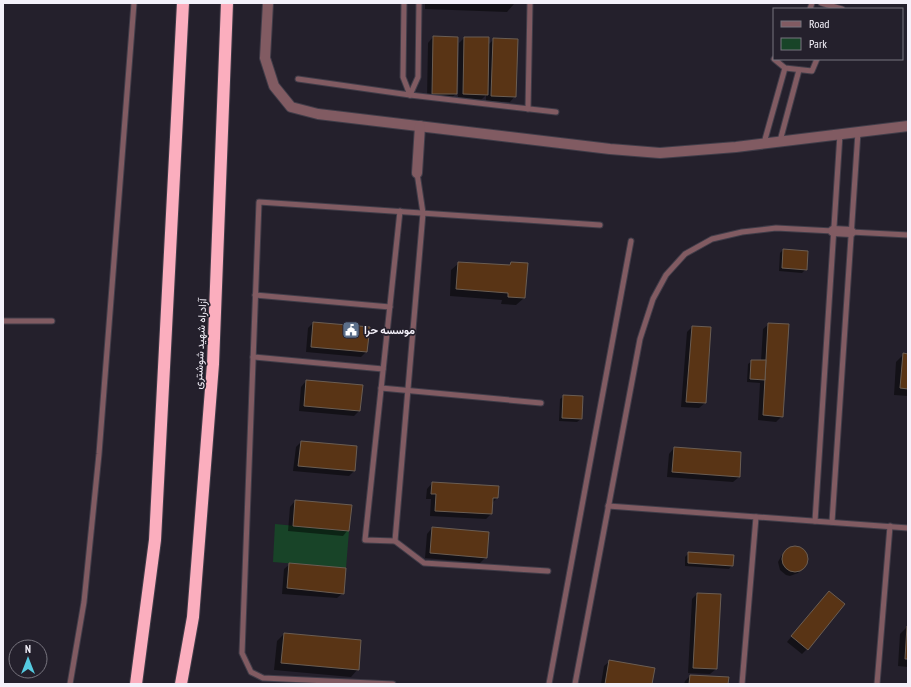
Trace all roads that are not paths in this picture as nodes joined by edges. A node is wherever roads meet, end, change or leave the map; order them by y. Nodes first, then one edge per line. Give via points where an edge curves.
1 (134, 3) edge
2 (183, 3) edge
3 (227, 3) edge
4 (268, 3) edge
5 (404, 3) edge
6 (419, 3) edge
7 (530, 3) edge
8 (821, 3) edge
9 (838, 8) edge
10 (775, 60) edge
11 (817, 60) edge
12 (785, 68) junction
13 (799, 70) junction
14 (298, 79) dead end
15 (410, 95) junction
16 (528, 109) junction
17 (556, 112) dead end
18 (420, 126) junction
19 (908, 126) edge
20 (858, 132) junction
21 (840, 134) junction
22 (780, 141) junction
23 (764, 143) junction
24 (417, 173) joint
25 (400, 211) junction
26 (423, 213) junction
27 (600, 225) dead end
28 (833, 232) junction
29 (851, 232) junction
30 (908, 236) edge
31 (631, 241) dead end
32 (255, 295) junction
33 (390, 307) junction
34 (3, 321) edge
35 (52, 321) dead end
36 (253, 357) junction
37 (383, 369) junction
38 (381, 388) junction
39 (408, 391) junction
40 (541, 403) dead end
41 (608, 506) junction
42 (756, 517) junction
43 (815, 521) junction
44 (832, 522) junction
45 (890, 526) junction
46 (908, 528) edge
47 (395, 542) junction
48 (548, 571) dead end
49 (70, 684) edge
50 (136, 684) edge
51 (181, 684) edge
52 (393, 684) edge
53 (549, 684) edge
54 (575, 684) edge
55 (742, 684) edge
56 (877, 684) edge

1 - 49 lane via 98,462 84,602
2 - 50 highway via 155,540
3 - 51 highway, آزادراه شهید شوشتری via 213,364 193,617
4 - 18 street via 265,58 274,86 291,106 318,114
5 - 15 lane via 403,77
6 - 15 lane via 418,77
7 - 16 lane
8 - 9 lane
10 - 12 lane
11 - 13 lane via 812,71
12 - 13 lane
12 - 23 lane
13 - 22 lane
14 - 15 lane
15 - 16 lane
16 - 17 lane
18 - 23 street via 660,153
18 - 24 street
19 - 20 street
20 - 21 street
20 - 29 lane
21 - 22 street
21 - 28 lane
22 - 23 street
24 - 26 lane
25 - 26 lane
25 - 32 lane via 259,202
25 - 33 lane
26 - 27 lane
26 - 39 lane
28 - 29 street
28 - 41 lane via 776,228 712,239 685,254 666,275 653,299 640,339
28 - 43 lane
29 - 30 lane
29 - 44 lane
31 - 53 lane
32 - 33 lane
32 - 36 lane
33 - 37 lane
34 - 35 lane
36 - 37 lane
36 - 52 lane via 242,653 251,672 263,678
37 - 38 lane
38 - 39 lane
38 - 47 lane via 365,540
39 - 40 lane
39 - 47 lane
41 - 42 lane
41 - 54 lane
42 - 43 lane
42 - 55 lane
43 - 44 lane
44 - 45 lane
45 - 46 lane
45 - 56 lane
47 - 48 lane via 424,563

